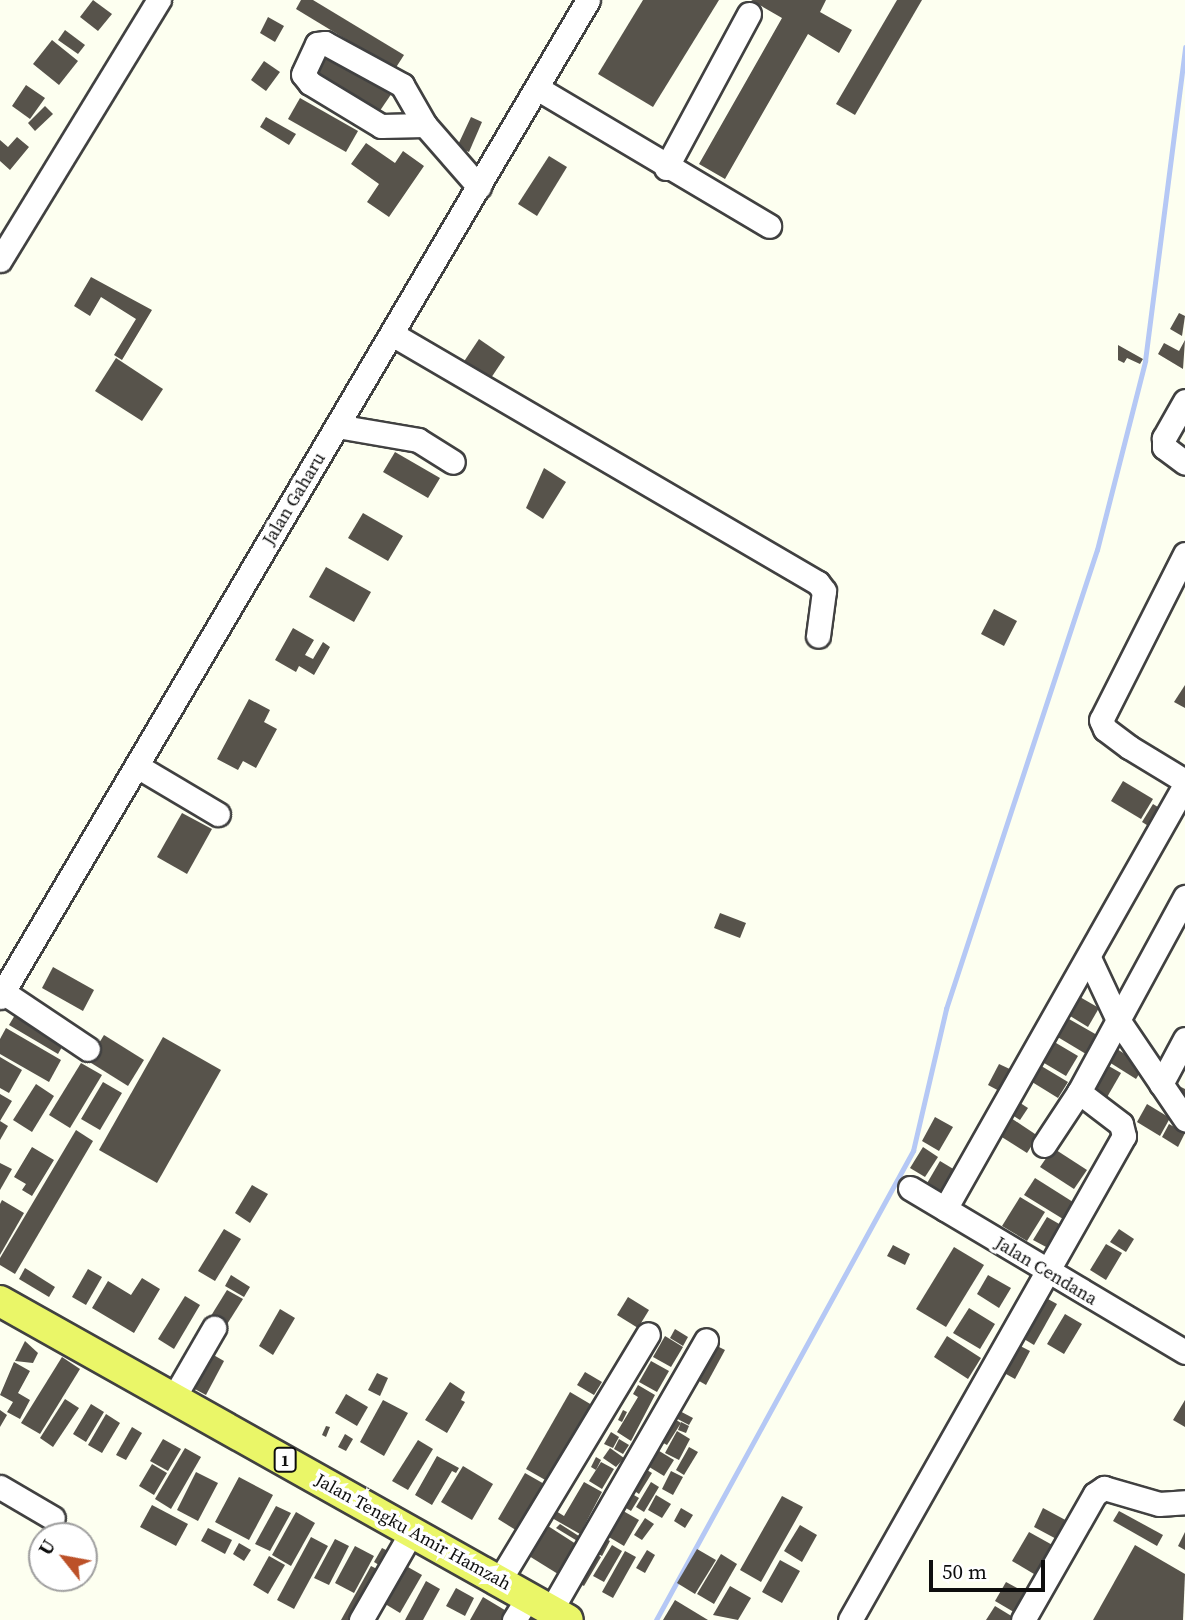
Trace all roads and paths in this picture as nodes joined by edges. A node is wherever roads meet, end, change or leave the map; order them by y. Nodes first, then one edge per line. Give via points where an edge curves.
1 (159, 0) edge
2 (588, 0) edge
3 (749, 14) dead end
4 (537, 88) junction
5 (425, 125) junction
6 (666, 168) junction
7 (479, 187) junction
8 (769, 226) dead end
9 (0, 260) edge
10 (391, 334) junction
11 (1185, 401) edge
12 (337, 426) junction
13 (453, 462) dead end
14 (1185, 463) edge
15 (1185, 554) edge
16 (818, 636) dead end
17 (136, 766) junction
18 (1185, 783) edge
19 (218, 814) dead end
20 (1185, 897) edge
21 (1089, 958) junction
22 (1, 995) edge
23 (1118, 1020) junction
24 (1185, 1039) edge
25 (88, 1049) dead end
26 (1161, 1084) junction
27 (1079, 1092) junction
28 (1185, 1119) edge
29 (1044, 1145) dead end
30 (910, 1188) dead end
31 (945, 1209) junction
32 (1044, 1272) junction
33 (0, 1301) edge
34 (214, 1328) dead end
35 (648, 1334) dead end
36 (706, 1340) dead end
37 (1185, 1352) edge
38 (174, 1396) junction
39 (0, 1487) edge
40 (1185, 1502) edge
41 (53, 1518) dead end
42 (411, 1533) junction
43 (499, 1581) junction
44 (540, 1612) edge
45 (361, 1620) edge
46 (850, 1620) edge
47 (1023, 1620) edge

1 - 9 street
2 - 4 street, Jalan Gaharu
3 - 6 street
4 - 6 street
4 - 7 street, Jalan Gaharu
5 - 5 street via 395,80 324,43 317,44 303,74 310,83 381,126
5 - 7 street
6 - 8 street
7 - 10 street, Jalan Gaharu
10 - 12 street, Jalan Gaharu
10 - 16 street via 818,583 824,591
11 - 14 street via 1164,438 1164,447
12 - 13 street via 418,440
12 - 17 street, Jalan Gaharu
15 - 18 street via 1101,720 1105,729
17 - 19 street
17 - 22 street, Jalan Gaharu
18 - 21 street
20 - 23 street
21 - 23 street
21 - 31 street
22 - 25 street
23 - 26 street
23 - 27 street
24 - 26 street
26 - 28 street
27 - 29 street
27 - 32 street via 1125,1132
30 - 31 street, Jalan Cendana
31 - 32 street, Jalan Cendana
32 - 37 street, Jalan Cendana
32 - 46 street
33 - 38 main road, Jalan Tengku Amir Hamzah / 1
34 - 38 street
35 - 43 street
36 - 44 street
38 - 42 main road, Jalan Tengku Amir Hamzah / 1
39 - 41 street
40 - 47 street via 1159,1504 1104,1488 1095,1494
42 - 43 main road, Jalan Tengku Amir Hamzah / 1
42 - 45 street
43 - 44 main road, Jalan Tengku Amir Hamzah / 1

